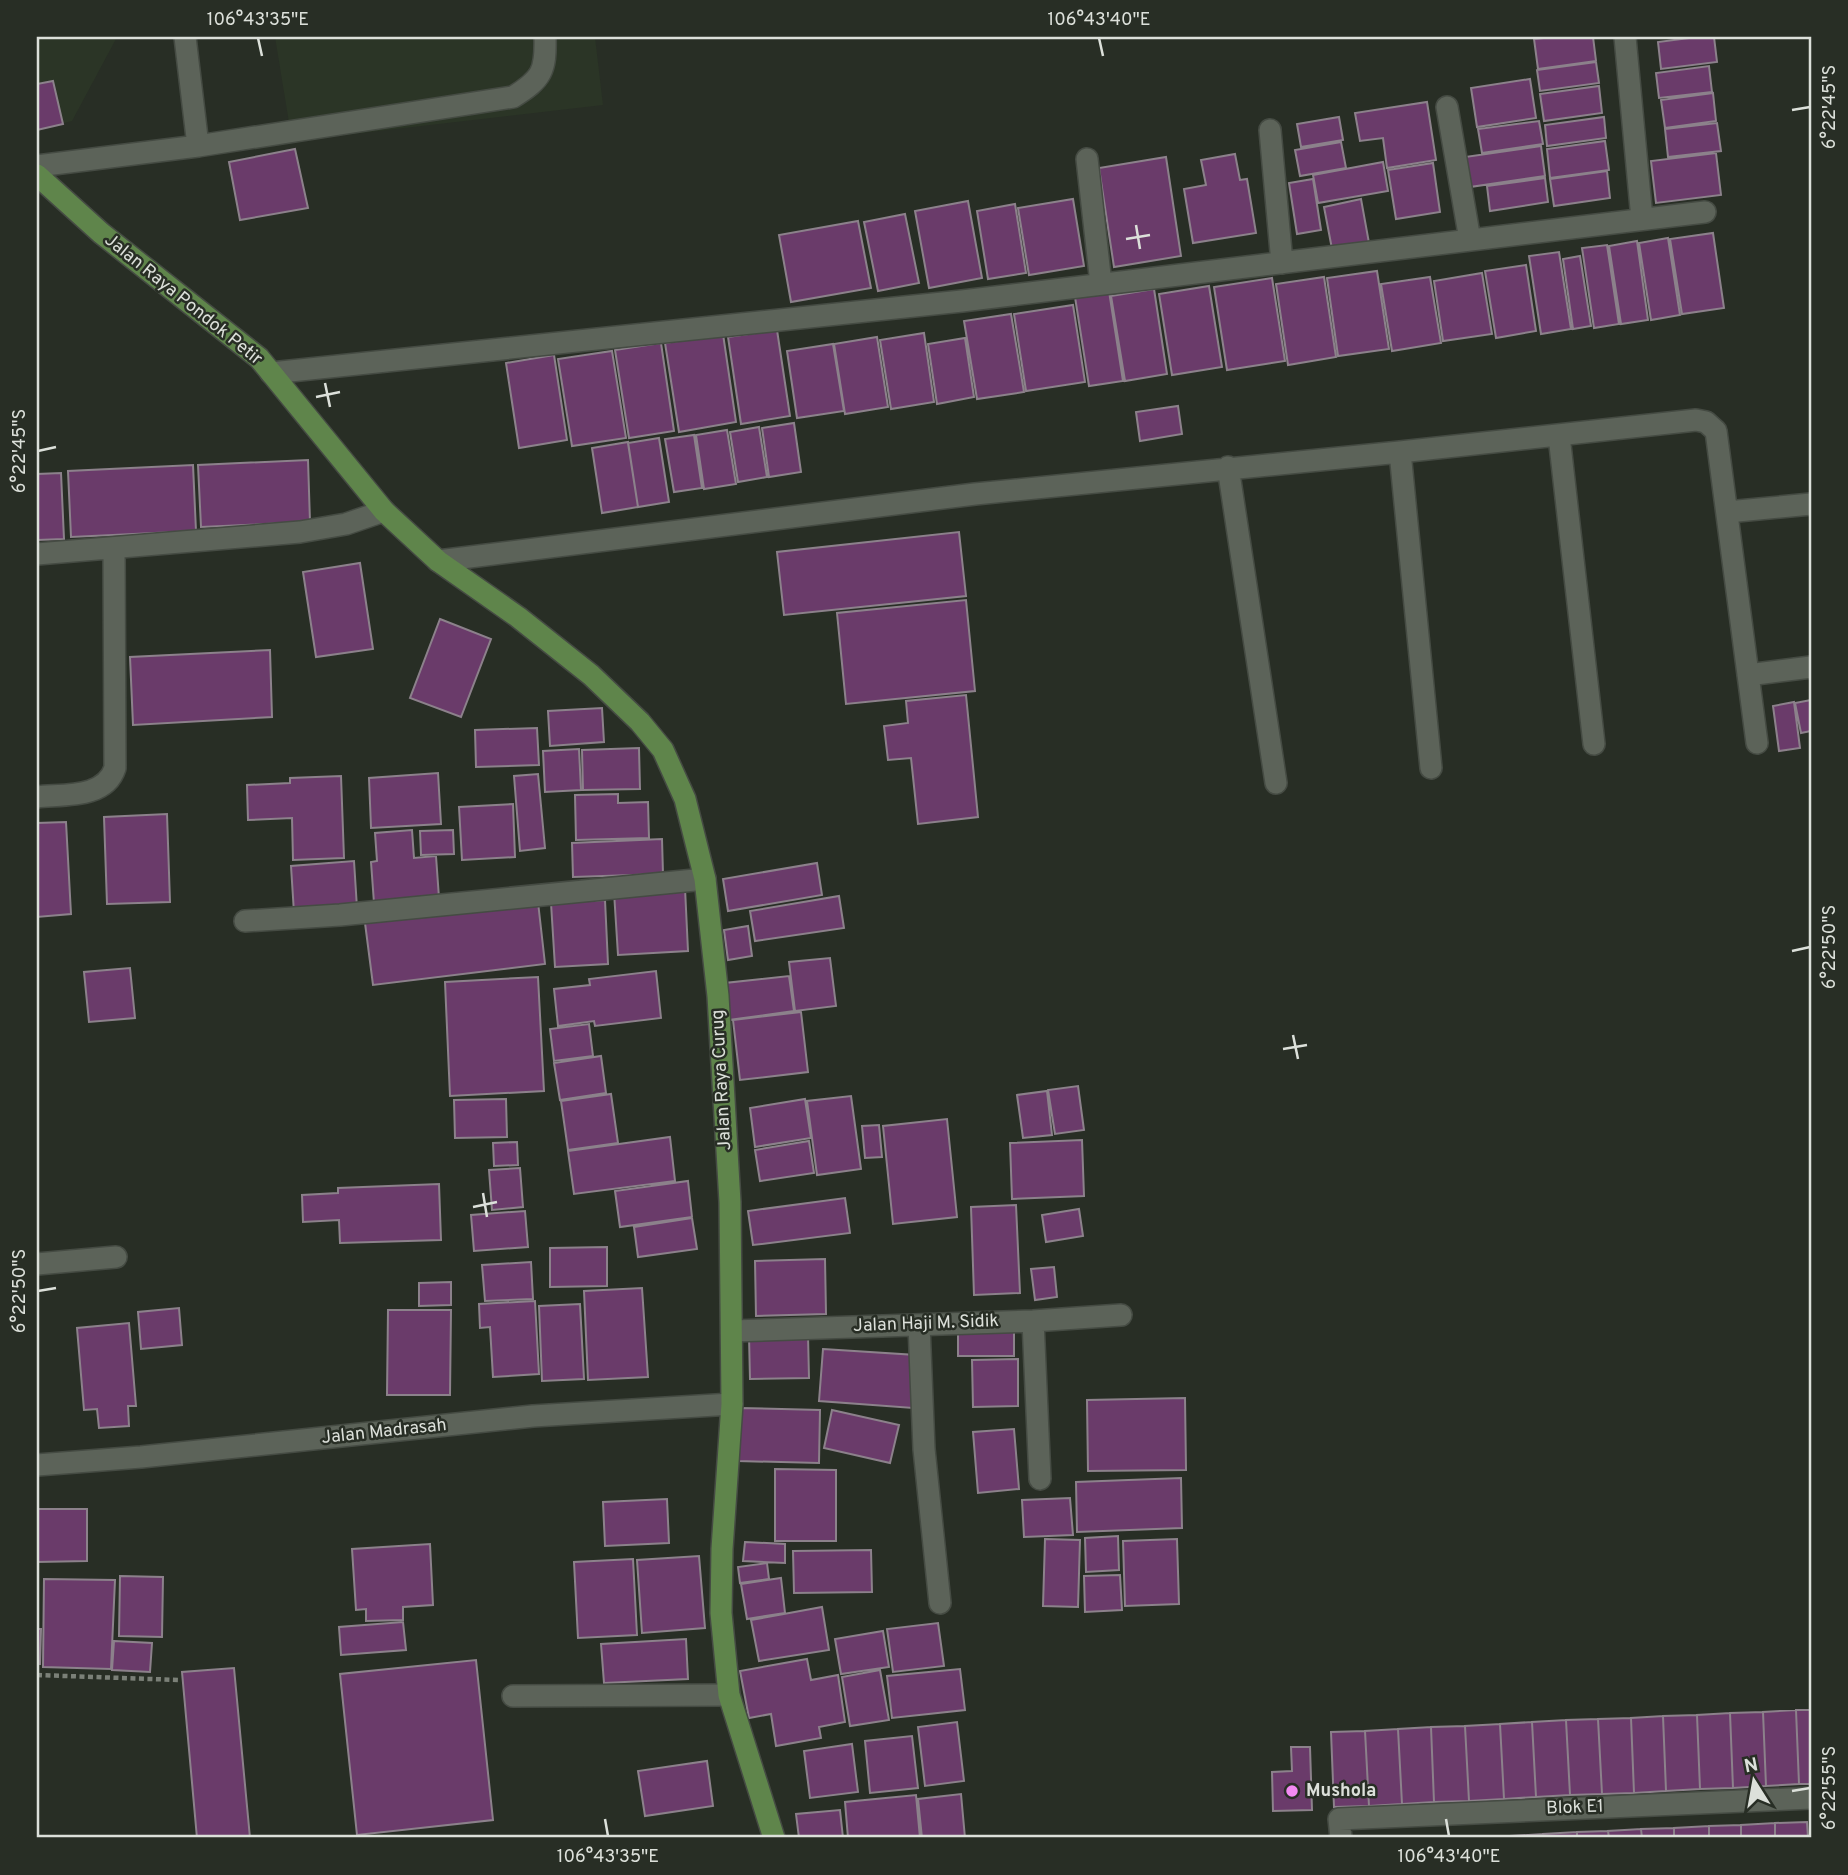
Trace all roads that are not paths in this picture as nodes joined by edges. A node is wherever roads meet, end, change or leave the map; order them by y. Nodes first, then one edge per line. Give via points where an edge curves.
1 (185, 37) edge
2 (545, 37) edge
3 (1625, 37) edge
4 (1447, 107) dead end
5 (1270, 130) dead end
6 (198, 146) junction
7 (1087, 159) dead end
8 (37, 166) edge
9 (37, 175) edge
10 (1705, 212) dead end
11 (1642, 219) junction
12 (1470, 240) junction
13 (1282, 263) junction
14 (1101, 284) junction
15 (271, 373) junction
16 (1559, 436) junction
17 (1400, 452) junction
18 (347, 465) joint
19 (1228, 467) junction
20 (1811, 504) edge
21 (384, 511) junction
22 (1727, 512) junction
23 (114, 550) junction
24 (37, 554) edge
25 (438, 561) junction
26 (1811, 667) edge
27 (1748, 675) junction
28 (1757, 743) dead end
29 (1594, 744) dead end
30 (1431, 768) dead end
31 (1276, 783) dead end
32 (37, 797) edge
33 (705, 879) junction
34 (245, 921) dead end
35 (116, 1257) dead end
36 (37, 1264) edge
37 (1121, 1315) dead end
38 (1033, 1321) junction
39 (919, 1325) junction
40 (732, 1331) junction
41 (732, 1404) junction
42 (37, 1465) edge
43 (1040, 1479) dead end
44 (940, 1603) dead end
45 (729, 1695) junction
46 (513, 1696) dead end
47 (1811, 1798) edge
48 (1340, 1828) edge
49 (774, 1838) edge

1 - 6 street
2 - 6 street via 541,74 513,97
3 - 11 street
4 - 12 street
5 - 13 street
6 - 8 street
7 - 14 street
9 - 15 main road, Jalan Raya Pondok Petir via 101,233 260,358
10 - 11 street
11 - 12 street
12 - 13 street
13 - 14 street
14 - 15 street
15 - 18 main road, Jalan Raya Pondok Petir
16 - 17 street
16 - 22 street via 1706,422 1716,430
16 - 29 street
17 - 19 street
17 - 30 street
18 - 21 main road, Jalan Raya Curug
19 - 25 street
19 - 31 street
20 - 22 street
21 - 23 street via 300,532
21 - 25 main road, Jalan Raya Curug
22 - 27 street
23 - 24 street
23 - 32 street via 115,768 108,781 93,792
25 - 33 main road, Jalan Raya Curug via 591,675 640,722 663,750 685,799
26 - 27 street
27 - 28 street
33 - 34 street
33 - 40 main road, Jalan Raya Curug via 718,996
35 - 36 street
37 - 38 street, Jalan Haji M. Sidik
38 - 39 street, Jalan Haji M. Sidik
38 - 43 street
39 - 40 street, Jalan Haji M. Sidik
39 - 44 street via 924,1449
40 - 41 main road, Jalan Raya Curug
41 - 42 street, Jalan Madrasah via 533,1416
41 - 45 main road, Jalan Raya Curug via 721,1613
45 - 46 street
45 - 49 main road, Jalan Raya Curug
47 - 48 street, Blok E1

